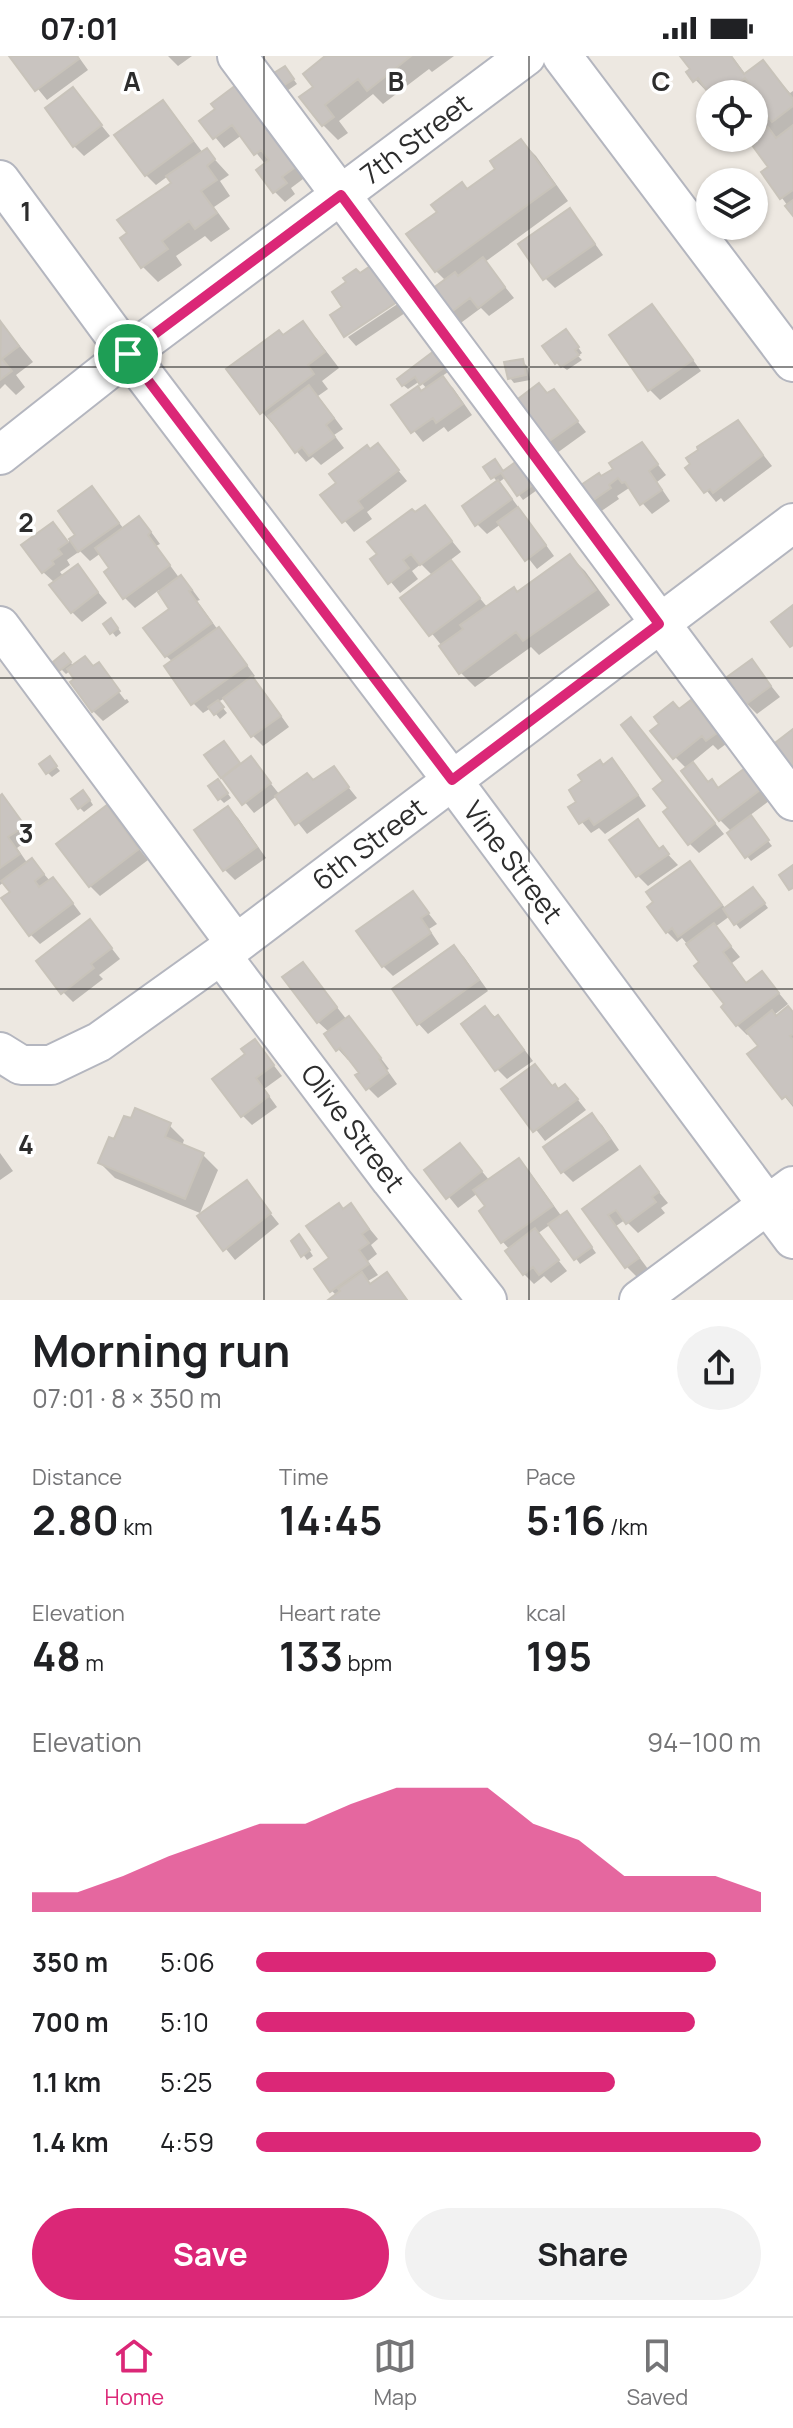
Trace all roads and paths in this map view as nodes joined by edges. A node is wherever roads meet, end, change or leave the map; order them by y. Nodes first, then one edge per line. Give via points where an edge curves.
1 (237, 56) edge
2 (526, 56) edge
3 (562, 56) edge
4 (0, 180) edge
5 (341, 195) junction
6 (128, 354) junction
7 (793, 362) edge
8 (0, 455) edge
9 (793, 523) edge
10 (659, 624) junction
11 (0, 626) edge
12 (452, 780) junction
13 (793, 801) edge
14 (229, 950) junction
15 (0, 1052) edge
16 (781, 1196) edge
17 (793, 1239) edge
18 (487, 1300) edge
19 (639, 1300) edge

1 - 5 street
2 - 5 street, 7th Street
3 - 7 street
4 - 6 street, Vine Street
5 - 6 street, 7th Street
5 - 10 street
6 - 8 street, 7th Street
6 - 12 street, Vine Street
9 - 10 street, 6th Street
10 - 12 street, 6th Street
10 - 13 street
11 - 14 street, Olive Street
12 - 14 street, 6th Street
12 - 16 street, Vine Street
14 - 15 street, 6th Street via 99,1042 51,1065 21,1065
14 - 18 street, Olive Street via 391,1180
16 - 17 street, Vine Street
16 - 19 street

